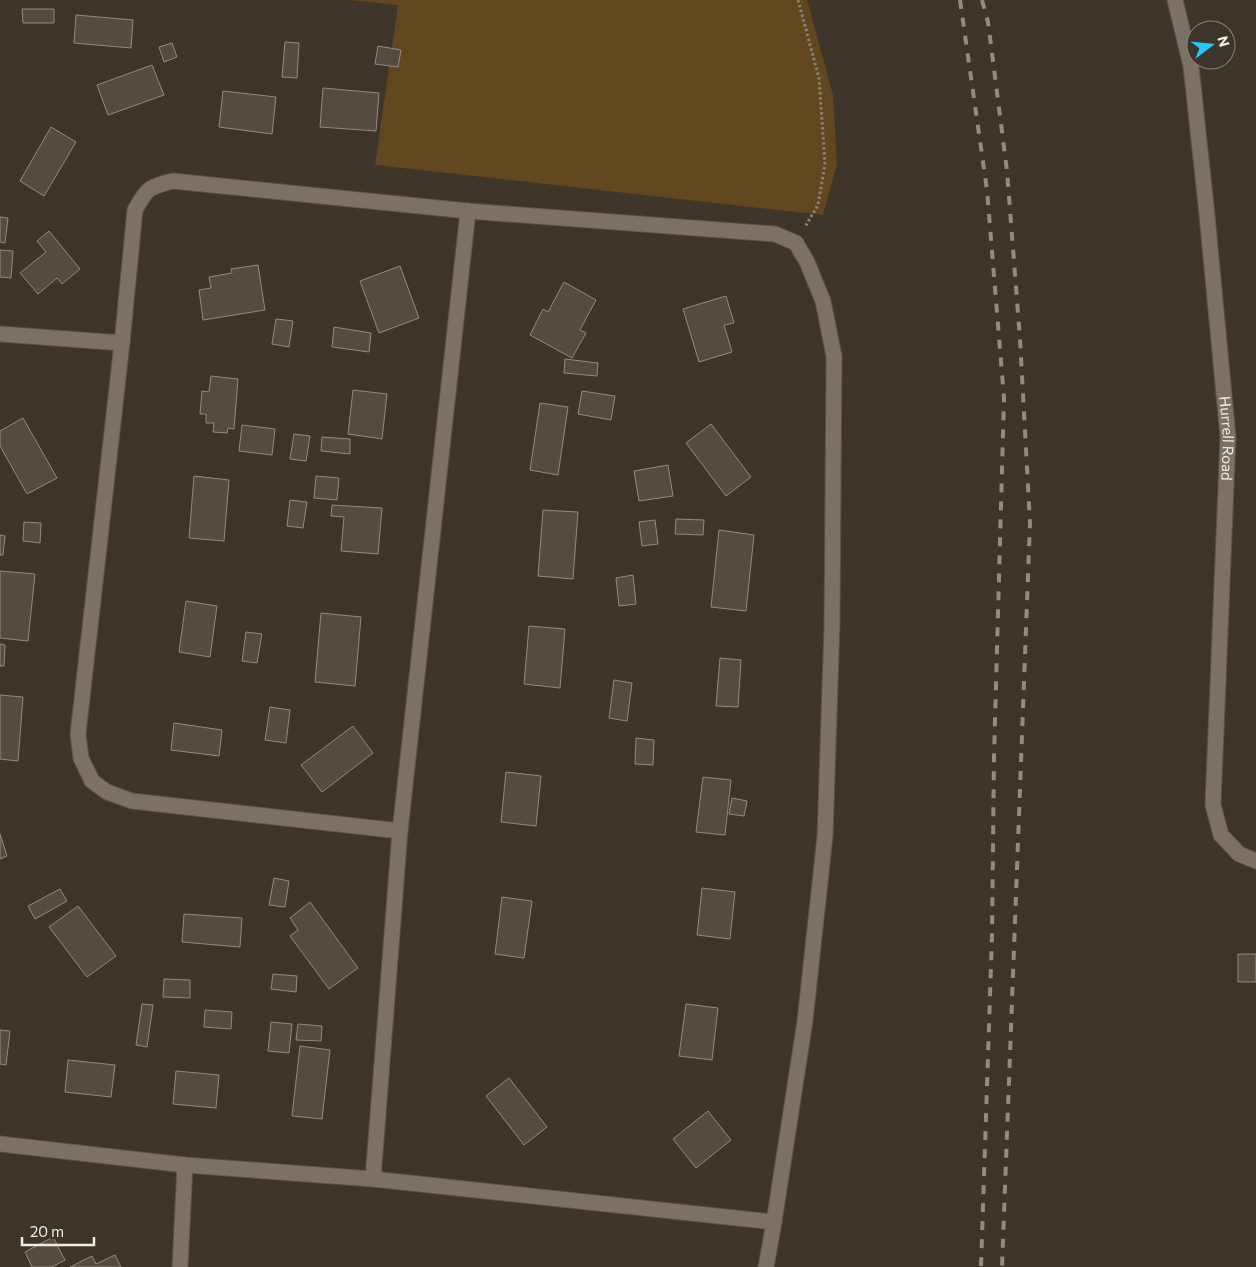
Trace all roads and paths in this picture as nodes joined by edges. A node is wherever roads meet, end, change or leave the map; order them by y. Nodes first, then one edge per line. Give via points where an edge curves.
1 (798, 0) edge
2 (1175, 0) edge
3 (468, 211) junction
4 (796, 243) junction
5 (0, 334) edge
6 (122, 343) junction
7 (400, 831) junction
8 (1256, 861) edge
9 (0, 1144) edge
10 (185, 1164) junction
11 (373, 1180) junction
12 (774, 1222) junction
13 (180, 1267) edge
14 (766, 1267) edge

1 - 4 path via 818,78 825,164 818,205
2 - 8 street, Hurrell Road via 1191,66 1228,436 1213,805 1221,835 1239,854
3 - 4 street via 775,234
3 - 6 street via 173,181 155,185 143,195 135,210
3 - 7 street
4 - 12 street via 808,262 823,301 834,356 832,625 825,836 805,1021
5 - 6 street
6 - 7 street via 78,734 81,758 92,781 107,792 132,801
7 - 11 street
9 - 10 street
10 - 11 street
10 - 13 street
11 - 12 street
12 - 14 street

